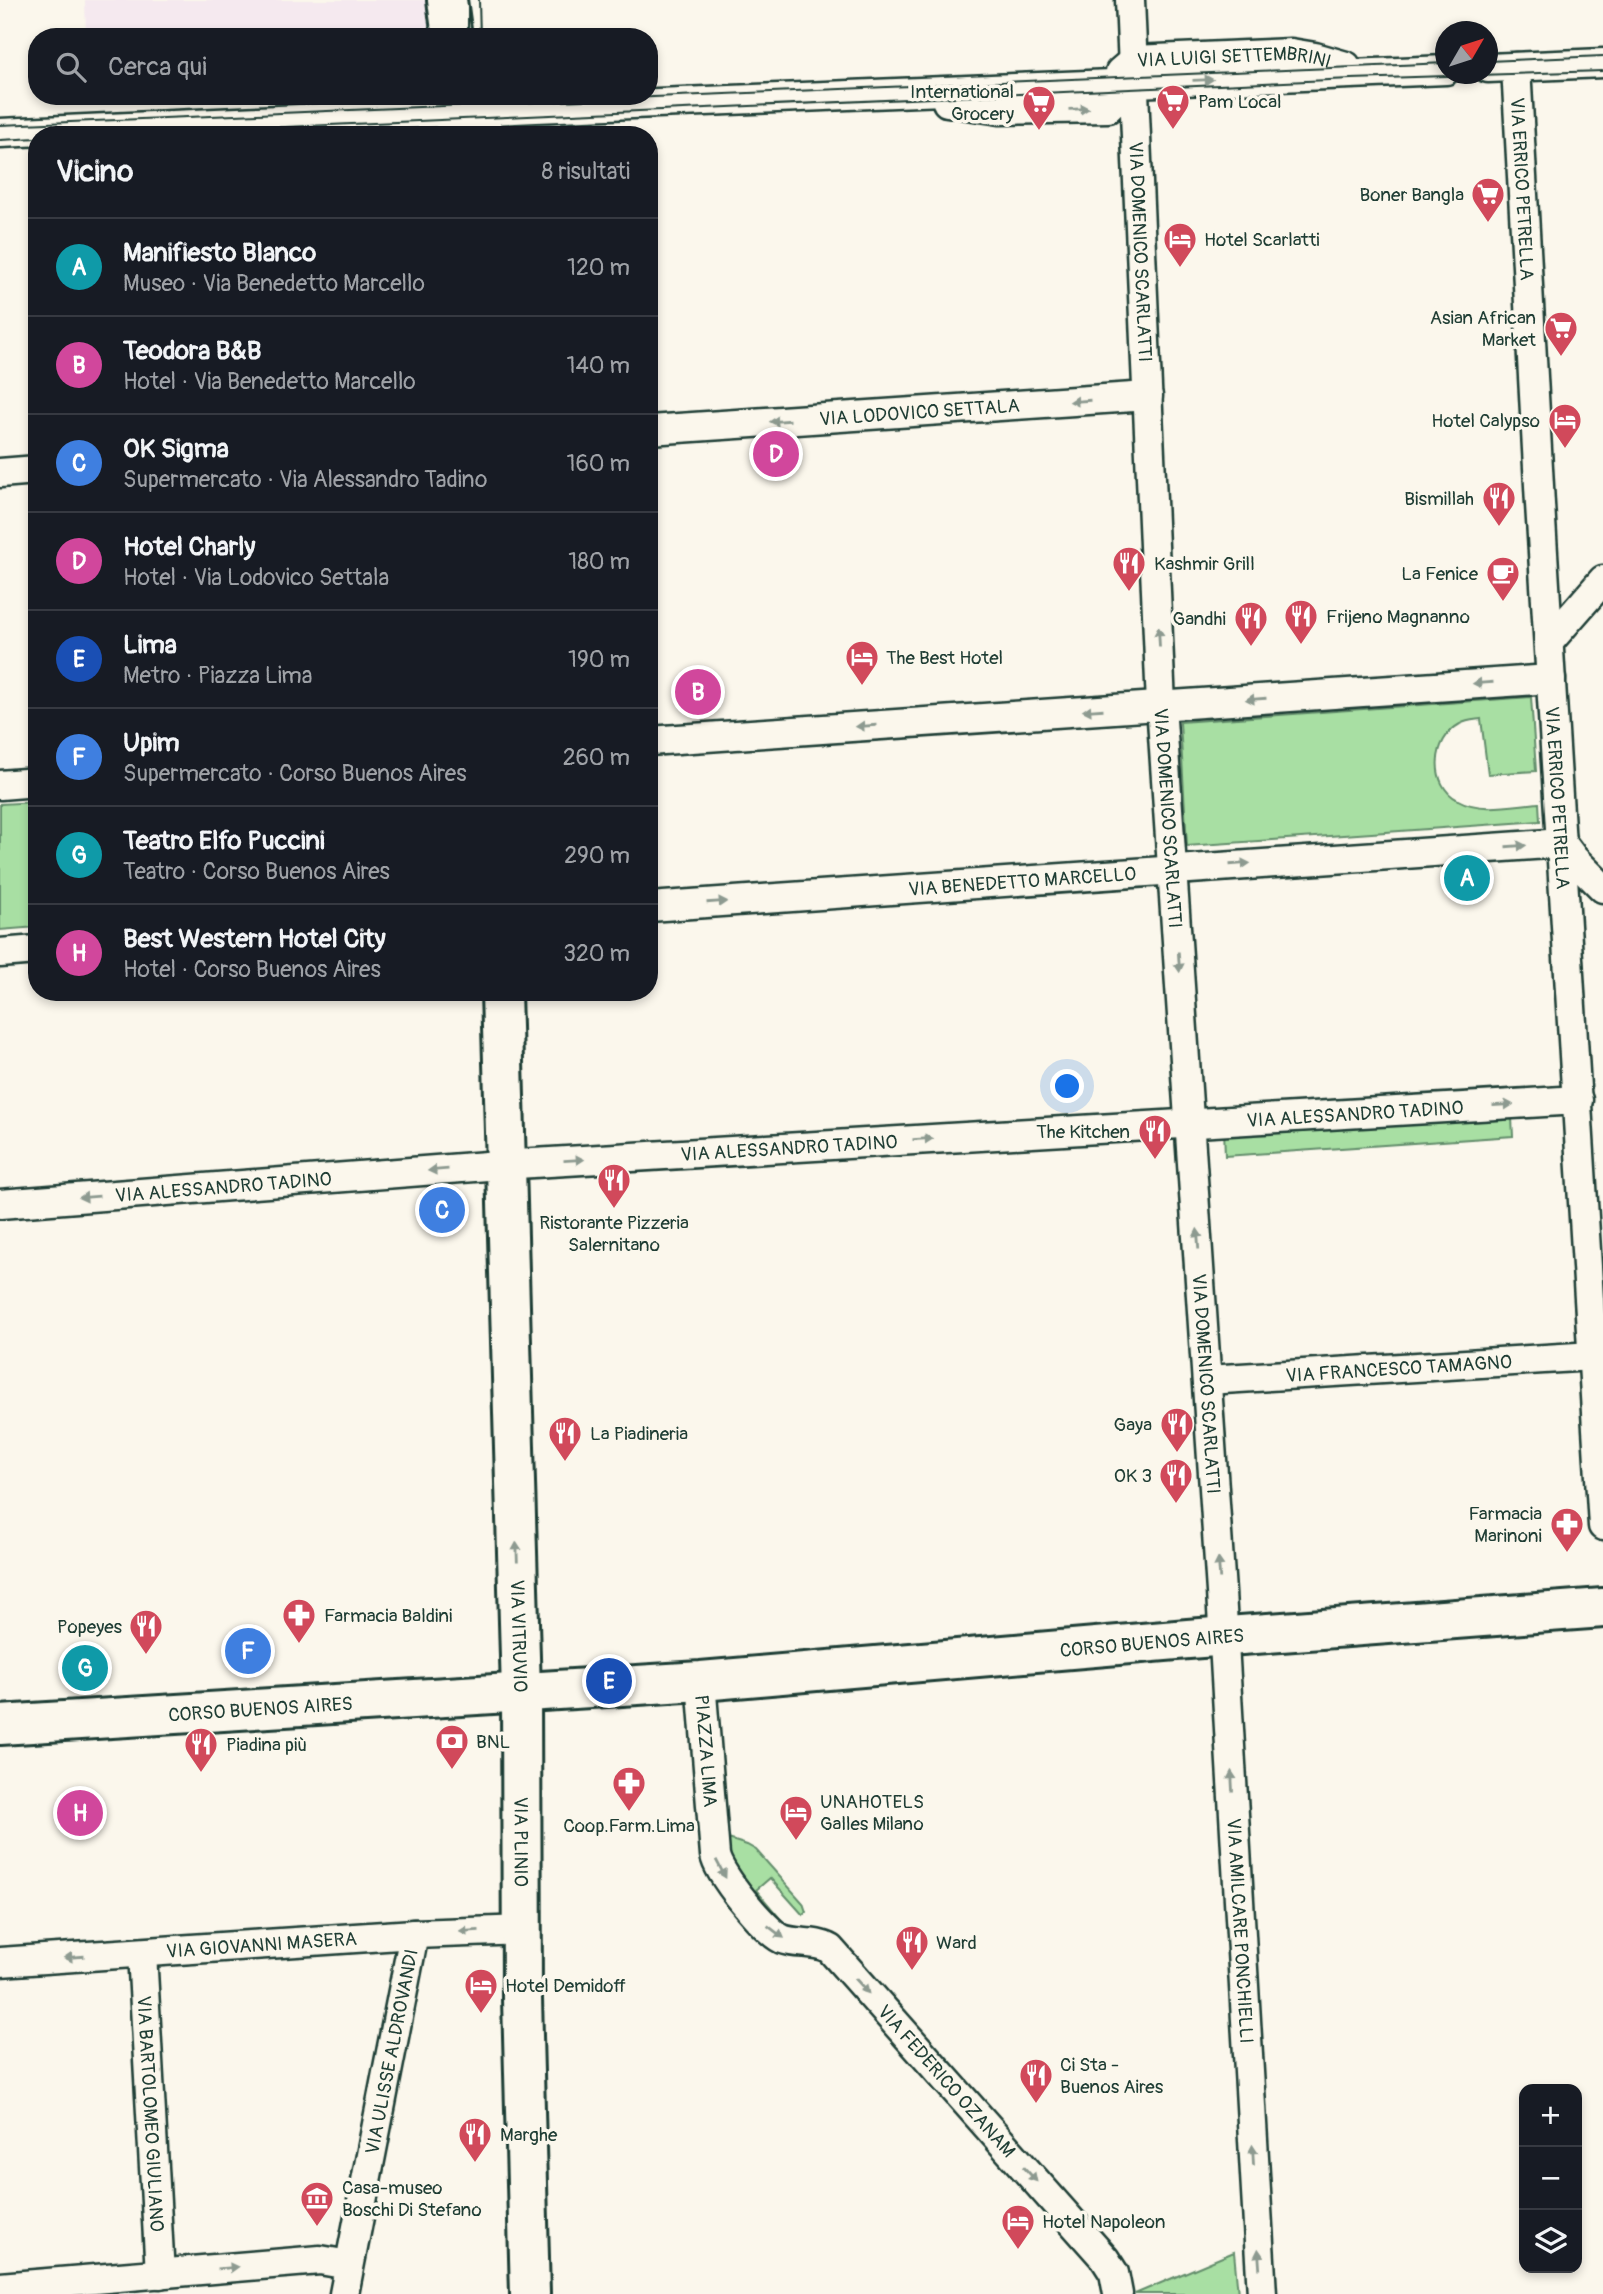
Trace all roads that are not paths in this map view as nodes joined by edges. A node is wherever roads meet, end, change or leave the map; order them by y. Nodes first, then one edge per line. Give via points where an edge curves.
1 (447, 0) edge
2 (473, 0) edge
3 (1130, 0) edge
4 (451, 28) edge
5 (474, 28) edge
6 (1603, 63) edge
7 (1516, 67) junction
8 (1498, 68) edge
9 (1435, 70) edge
10 (1134, 71) junction
11 (658, 86) edge
12 (914, 93) junction
13 (744, 100) junction
14 (658, 104) edge
15 (634, 105) edge
16 (480, 112) edge
17 (220, 123) junction
18 (154, 126) edge
19 (230, 126) edge
20 (461, 126) edge
21 (28, 132) edge
22 (0, 133) edge
23 (1148, 396) junction
24 (658, 429) edge
25 (28, 471) edge
26 (0, 473) edge
27 (1603, 580) edge
28 (1549, 642) junction
29 (1551, 679) junction
30 (1161, 705) junction
31 (658, 740) edge
32 (28, 783) edge
33 (0, 785) edge
34 (1562, 843) junction
35 (1172, 869) junction
36 (1603, 888) edge
37 (658, 906) edge
38 (28, 951) edge
39 (0, 953) edge
40 (501, 1001) edge
41 (520, 1001) edge
42 (1578, 1100) junction
43 (505, 1122) junction
44 (1190, 1124) junction
45 (506, 1164) junction
46 (0, 1204) edge
47 (1593, 1356) junction
48 (1207, 1380) junction
49 (1603, 1526) edge
50 (1603, 1608) edge
51 (1224, 1637) junction
52 (701, 1681) junction
53 (523, 1696) junction
54 (0, 1726) edge
55 (748, 1905) joint
56 (523, 1930) junction
57 (414, 1934) junction
58 (142, 1953) junction
59 (0, 1962) edge
60 (526, 1989) junction
61 (349, 2265) junction
62 (160, 2274) junction
63 (0, 2287) edge
64 (1118, 2293) edge
65 (344, 2294) edge
66 (530, 2294) edge
67 (1262, 2294) edge

1 - 4 street
2 - 5 street
3 - 10 street, VIA DOMENICO SCARLATTI
6 - 7 street
7 - 8 street
7 - 28 street, VIA ERRICO PETRELLA
9 - 10 street, VIA LUIGI SETTEMBRINI via 1369,73 1291,53
10 - 12 street, VIA LUIGI SETTEMBRINI via 1106,84
12 -> 10 street, VIA LUIGI SETTEMBRINI via 986,109 1108,108
10 - 23 street, VIA DOMENICO SCARLATTI
11 - 13 street, VIA LUIGI SETTEMBRINI
12 - 13 street, VIA LUIGI SETTEMBRINI
13 - 14 street, VIA LUIGI SETTEMBRINI
15 - 16 street, VIA LUIGI SETTEMBRINI
16 - 17 street, VIA LUIGI SETTEMBRINI
16 - 20 street
17 - 18 street, VIA LUIGI SETTEMBRINI
17 - 19 street, VIA LUIGI SETTEMBRINI
21 - 22 street, VIA LUIGI SETTEMBRINI
23 -> 24 street, VIA LODOVICO SETTALA
30 -> 23 street, VIA DOMENICO SCARLATTI
25 - 26 street
27 - 28 street
28 - 29 street, VIA ERRICO PETRELLA
29 -> 30 street
29 - 34 street, VIA ERRICO PETRELLA
30 -> 31 street
30 - 35 street, VIA DOMENICO SCARLATTI
32 - 33 street
35 -> 34 street, VIA BENEDETTO MARCELLO
34 - 36 street
34 - 42 street, VIA ERRICO PETRELLA
37 -> 35 street, VIA BENEDETTO MARCELLO
35 -> 44 street, VIA DOMENICO SCARLATTI
38 - 39 street
40 - 43 street, VIA VITRUVIO
41 - 43 street via 524,1102
44 -> 42 street, VIA ALESSANDRO TADINO
42 - 47 street, VIA ERRICO PETRELLA
43 - 45 street, VIA VITRUVIO
45 -> 44 street, VIA ALESSANDRO TADINO
48 -> 44 street, VIA DOMENICO SCARLATTI
45 -> 46 street, VIA ALESSANDRO TADINO
45 - 53 street, VIA VITRUVIO via 512,1401 506,1405 488,1474 493,1644
47 - 48 street, VIA FRANCESCO TAMAGNO
47 - 49 street, VIA ERRICO PETRELLA
51 -> 48 street, VIA DOMENICO SCARLATTI
50 - 51 street, CORSO BUENOS AIRES
51 - 52 street, CORSO BUENOS AIRES
67 -> 51 street, VIA AMILCARE PONCHIELLI
52 - 53 street, PIAZZA LIMA
52 -> 55 street, PIAZZA LIMA via 717,1865
53 - 54 street, CORSO BUENOS AIRES
53 - 56 street, VIA PLINIO
53 - 60 street, VIA PLINIO via 545,1736 548,1914
55 -> 64 street, VIA FEDERICO OZANAM via 780,1938 830,1949 1105,2259
56 -> 57 street, VIA GIOVANNI MASERA
56 - 60 street, VIA PLINIO
57 - 58 street, VIA GIOVANNI MASERA
57 - 61 street, VIA ULISSE ALDROVANDI
58 -> 59 street, VIA GIOVANNI MASERA
58 - 62 street, VIA BARTOLOMEO GIULIANO
60 - 66 street, VIA PLINIO
62 -> 61 street via 320,2260
61 - 65 street, VIA ULISSE ALDROVANDI
62 - 63 street

